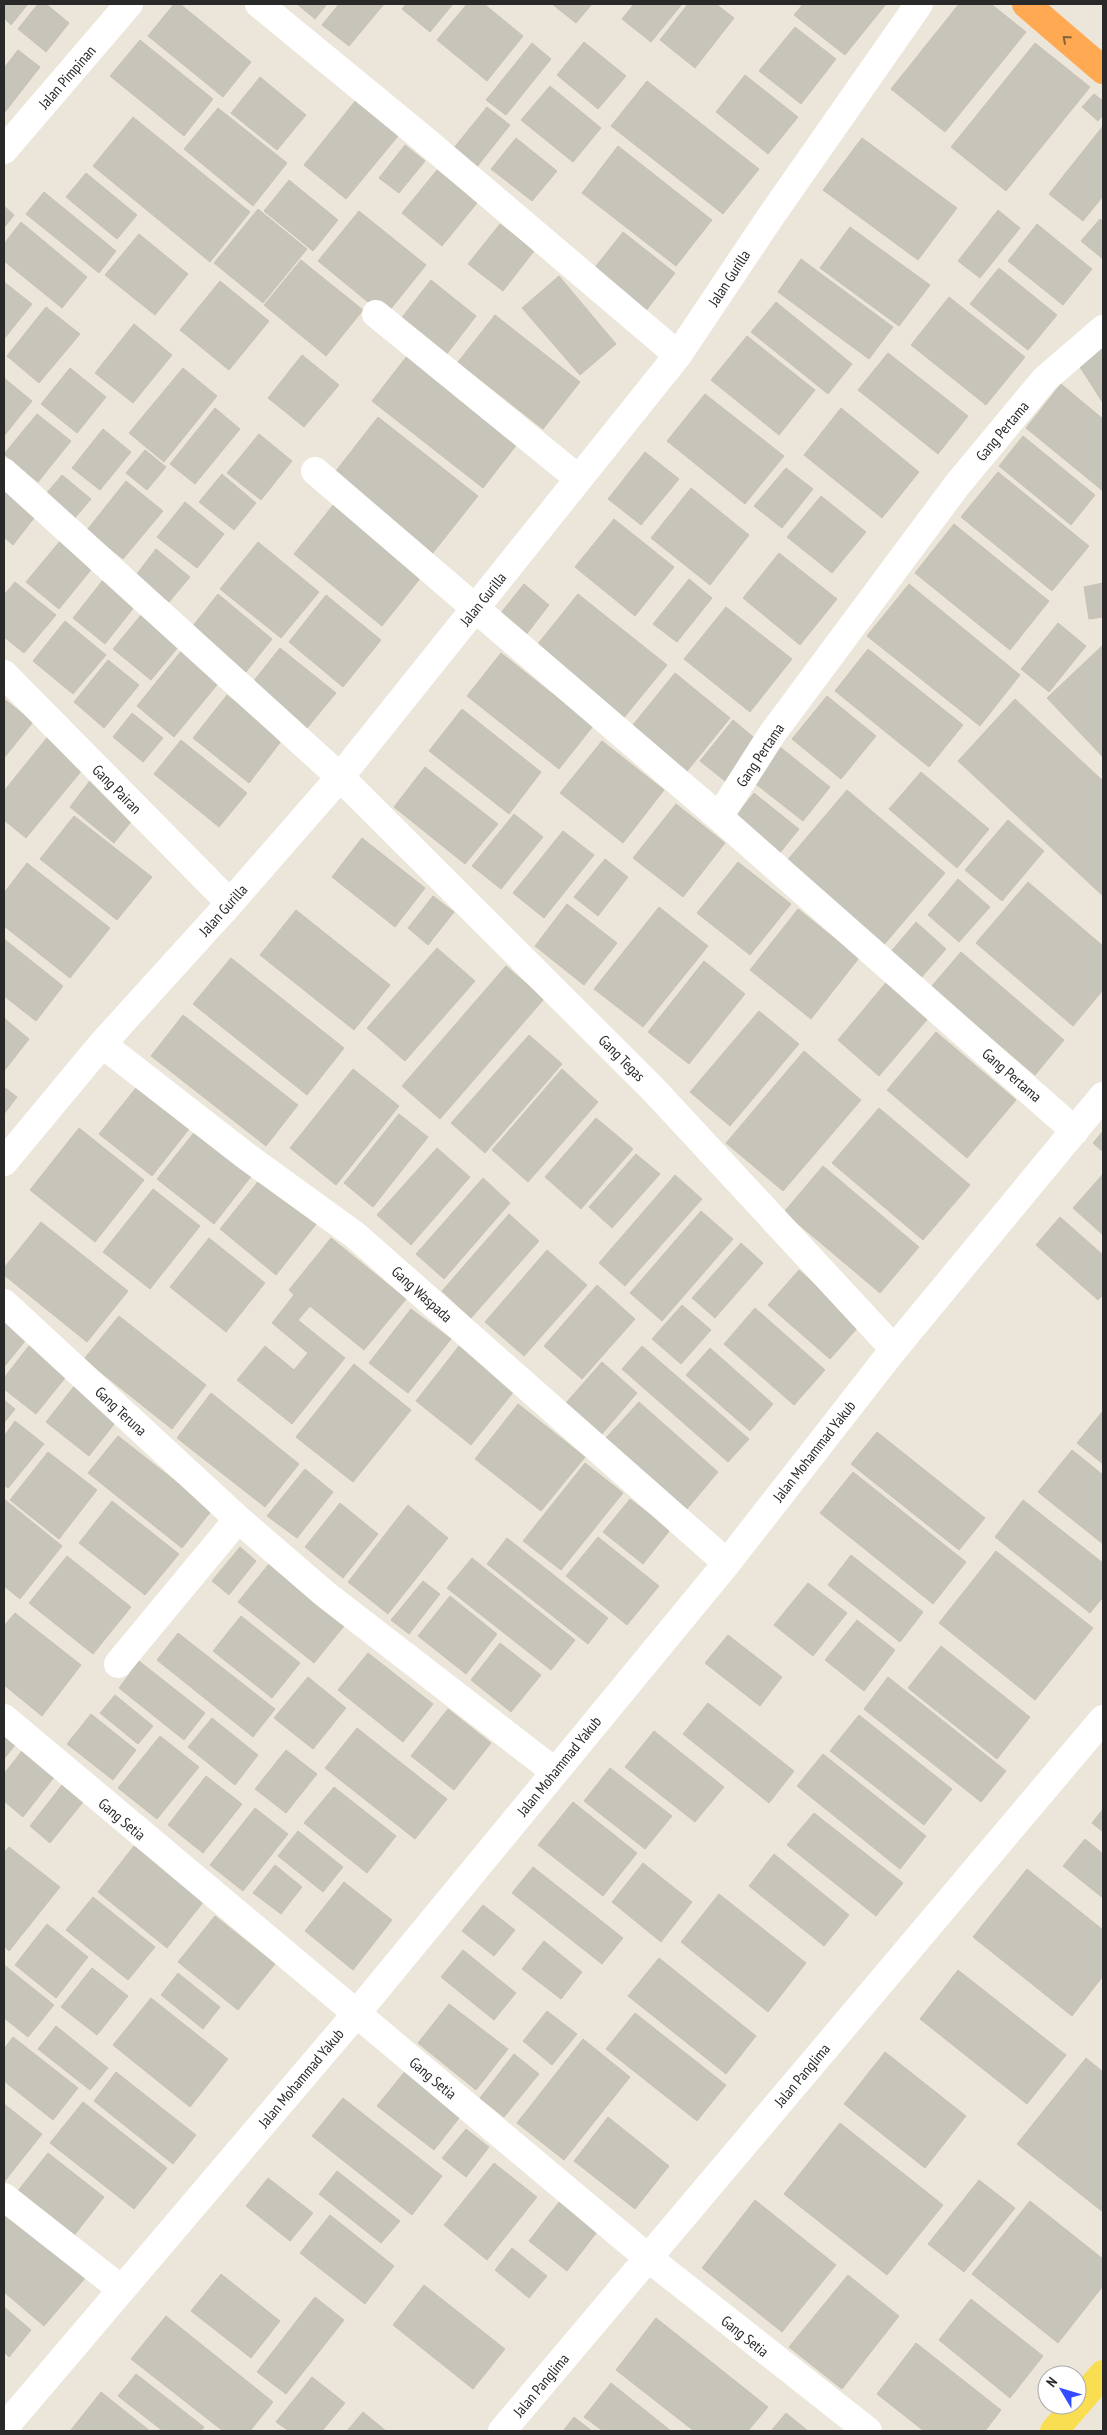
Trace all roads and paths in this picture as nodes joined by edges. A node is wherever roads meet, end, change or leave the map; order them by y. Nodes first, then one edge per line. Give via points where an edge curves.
1 (129, 4) edge
2 (259, 4) edge
3 (919, 4) edge
4 (1026, 4) edge
5 (1103, 70) edge
6 (4, 150) edge
7 (376, 314) dead end
8 (1103, 329) edge
9 (678, 355) junction
10 (314, 471) dead end
11 (4, 472) edge
12 (579, 479) junction
13 (475, 608) junction
14 (4, 674) edge
15 (340, 777) junction
16 (719, 817) junction
17 (230, 903) junction
18 (102, 1044) junction
19 (1103, 1096) edge
20 (1075, 1131) junction
21 (4, 1162) edge
22 (4, 1303) edge
23 (894, 1349) junction
24 (238, 1519) junction
25 (727, 1562) junction
26 (118, 1664) dead end
27 (4, 1718) edge
28 (1103, 1720) edge
29 (554, 1771) junction
30 (356, 2014) junction
31 (4, 2196) edge
32 (647, 2257) junction
33 (121, 2290) junction
34 (1103, 2374) edge
35 (1087, 2393) edge
36 (1068, 2415) edge
37 (4, 2428) edge
38 (502, 2431) edge
39 (868, 2431) edge
40 (1054, 2431) edge

1 - 6 street, Jalan Pimpinan
2 - 9 street
3 - 9 street, Jalan Gurilla
5 -> 4 highway
7 - 12 street
8 - 16 street, Gang Pertama via 1045,379 957,485 772,734
9 - 12 street, Jalan Gurilla
10 - 13 street
11 - 15 street, Gang Tegas
12 - 13 street, Jalan Gurilla
13 - 15 street, Jalan Gurilla
13 - 16 street
14 - 17 street, Gang Pairan
15 - 17 street, Jalan Gurilla
15 - 23 street, Gang Tegas via 653,1089
16 - 20 street, Gang Pertama
17 - 18 street, Jalan Gurilla
18 - 21 street, Jalan Gurilla
18 - 25 street, Gang Waspada via 246,1156 355,1235
19 - 20 street, Jalan Mohammad Yakub
20 - 23 street, Jalan Mohammad Yakub
22 - 24 street, Gang Teruna
23 - 25 street, Jalan Mohammad Yakub
24 - 26 street
24 - 29 street, Gang Teruna via 325,1594
25 - 29 street, Jalan Mohammad Yakub
27 - 30 street, Gang Setia
28 - 32 street, Jalan Panglima
29 - 30 street, Jalan Mohammad Yakub
30 - 32 street, Gang Setia
30 - 33 street, Jalan Mohammad Yakub
31 - 33 street
32 - 38 street, Jalan Panglima
32 - 39 street, Gang Setia
33 - 37 street, Jalan Mohammad Yakub
34 - 35 main road
36 - 40 main road

